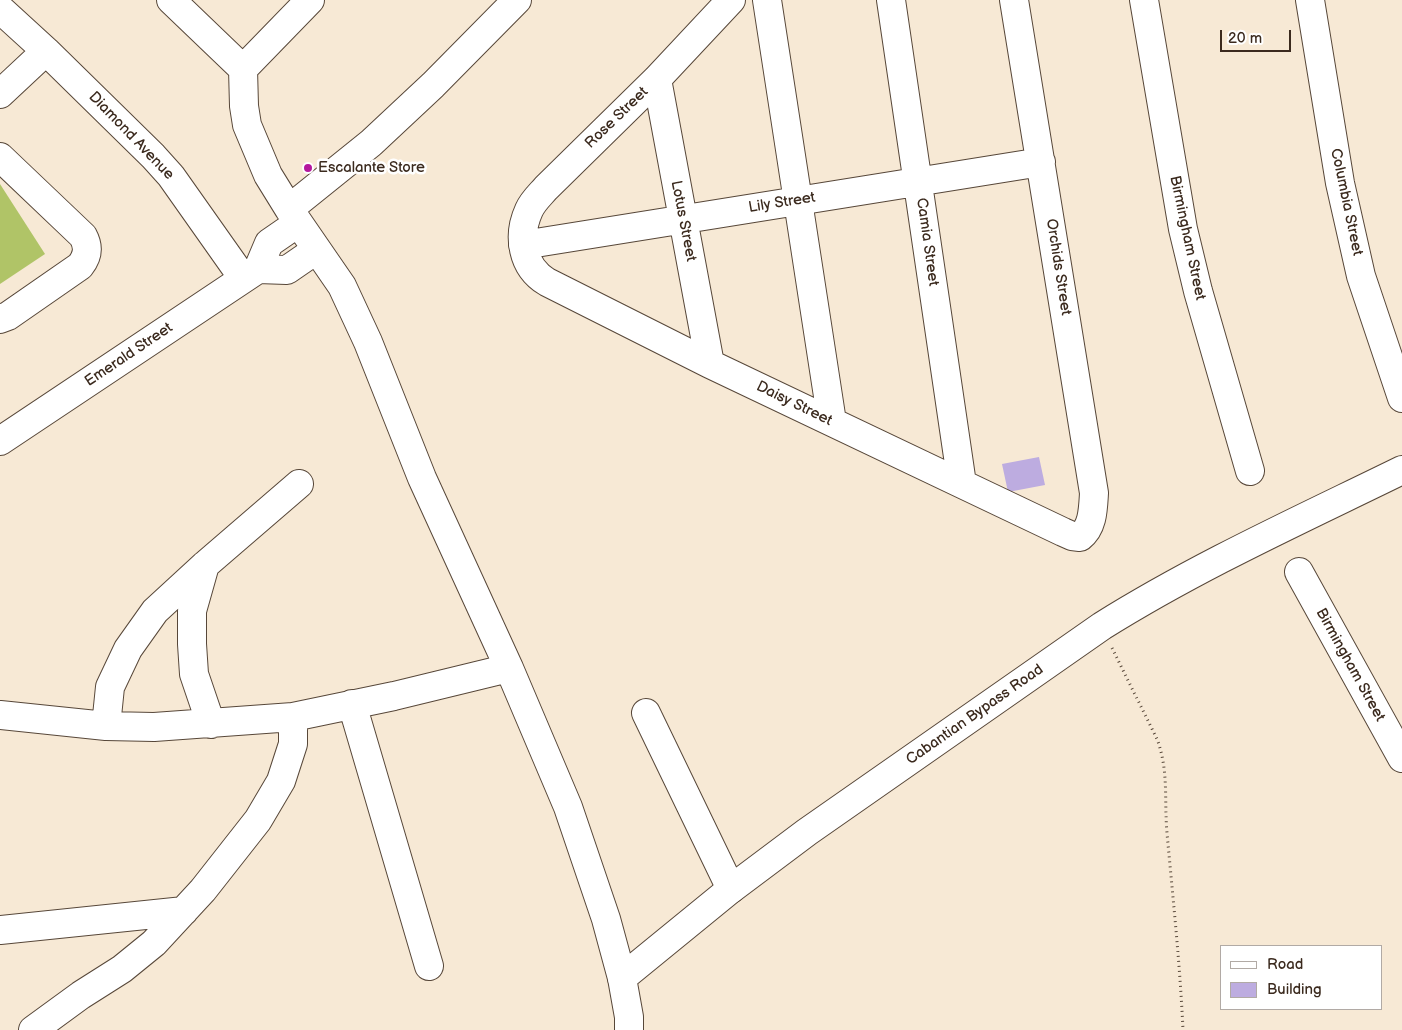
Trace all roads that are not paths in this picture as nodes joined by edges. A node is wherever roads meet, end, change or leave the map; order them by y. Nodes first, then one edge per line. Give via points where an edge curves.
1 (171, 0) edge
2 (310, 0) edge
3 (517, 0) edge
4 (731, 0) edge
5 (767, 0) edge
6 (891, 0) edge
7 (1014, 0) edge
8 (1144, 0) edge
9 (1310, 0) edge
10 (0, 9) edge
11 (46, 50) junction
12 (243, 69) junction
13 (656, 80) junction
14 (0, 94) edge
15 (0, 157) edge
16 (1041, 162) junction
17 (918, 181) junction
18 (798, 201) junction
19 (293, 216) junction
20 (683, 219) junction
21 (523, 245) junction
22 (316, 250) junction
23 (251, 273) junction
24 (0, 319) edge
25 (710, 364) junction
26 (1402, 398) edge
27 (832, 422) junction
28 (0, 441) edge
29 (1250, 470) dead end
30 (1402, 470) edge
31 (299, 484) dead end
32 (962, 484) junction
33 (1085, 533) joint
34 (205, 565) junction
35 (1298, 572) dead end
36 (509, 668) junction
37 (352, 704) junction
38 (646, 713) dead end
39 (0, 715) edge
40 (293, 716) junction
41 (212, 724) junction
42 (106, 726) junction
43 (1402, 758) edge
44 (731, 889) junction
45 (184, 911) junction
46 (0, 930) edge
47 (429, 966) dead end
48 (622, 978) junction
49 (33, 1030) edge
50 (630, 1030) edge

1 - 12 street
2 - 12 street
3 - 19 street via 433,85
4 - 13 street, Rose Street
5 - 18 street
6 - 17 street, Camia Street
7 - 16 street, Orchids Street
8 - 29 street, Birmingham Street via 1182,229
9 - 26 street, Columbia Street via 1340,183 1361,276
10 - 11 street, Diamond Avenue
11 - 14 street
11 - 23 street, Diamond Avenue via 171,176
12 - 19 street via 247,125 268,175
13 - 20 street, Lotus Street
13 - 21 street, Rose Street via 540,194 526,219
15 - 24 street via 83,236 87,246 80,266
16 - 17 street, Lily Street
16 - 33 street, Orchids Street via 1094,493 1093,509
17 - 18 street, Lily Street
17 - 32 street, Camia Street
18 - 20 street, Lily Street
18 - 27 street
19 - 22 street
19 - 23 street via 269,243
20 - 21 street, Lily Street
20 - 25 street, Lotus Street
21 - 25 street, Daisy Street via 528,264 542,279
22 - 23 street via 287,270
22 - 36 street via 342,286 368,342 422,478
23 - 28 street, Emerald Street
25 - 27 street, Daisy Street
27 - 32 street, Daisy Street
30 - 44 street, Cabantian Bypass Road via 1184,577 1102,626 807,832
31 - 34 street
32 - 33 street, Daisy Street via 1072,536 1080,537
34 - 41 street via 192,612 192,644 194,674
34 - 42 street via 155,611 128,649 110,687
35 - 43 street, Birmingham Street
36 - 37 street
36 - 48 street via 568,807 606,919
37 - 40 street
37 - 47 street
38 - 44 street
39 - 42 street
40 - 41 street
40 - 45 street via 293,744 281,781 258,820
41 - 42 street
44 - 48 street, Cabantian Bypass Road
45 - 46 street
45 - 49 street via 154,943 122,969
48 - 50 street

